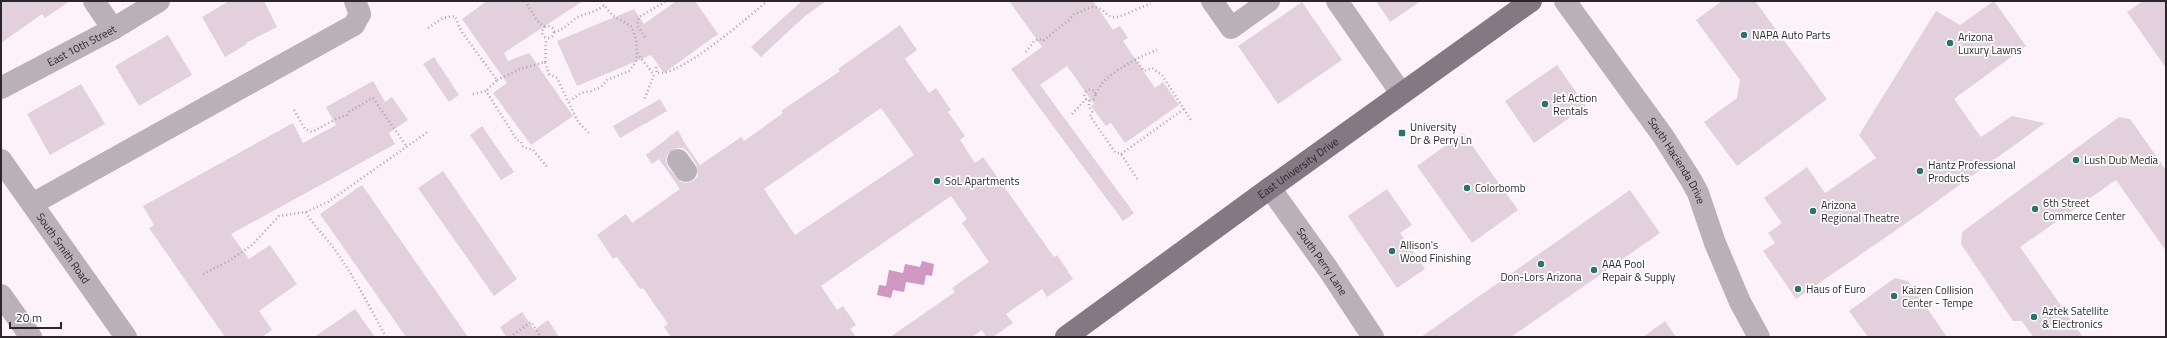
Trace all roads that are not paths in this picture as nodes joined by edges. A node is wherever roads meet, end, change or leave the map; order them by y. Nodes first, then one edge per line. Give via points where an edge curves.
1 (94, 1) edge
2 (160, 1) edge
3 (355, 1) edge
4 (1212, 1) edge
5 (1268, 1) edge
6 (1337, 1) edge
7 (1531, 1) edge
8 (1565, 1) edge
9 (114, 29) junction
10 (1, 88) edge
11 (1402, 93) junction
12 (1, 160) edge
13 (1270, 188) junction
14 (32, 204) junction
15 (1, 295) edge
16 (31, 337) edge
17 (126, 337) edge
18 (1066, 337) edge
19 (1373, 337) edge
20 (1759, 337) edge

1 - 9 street
2 - 9 street, East 10th Street
3 - 14 street via 360,14 354,25
4 - 5 street via 1231,28
6 - 11 street
7 - 11 main road, East University Drive
8 - 20 street, South Hacienda Drive via 1663,136 1691,180 1740,302
9 - 10 street, East 10th Street
11 - 13 main road, East University Drive
12 - 14 street, South Smith Road
13 - 18 main road, East University Drive
13 - 19 street, South Perry Lane
14 - 17 street, South Smith Road
15 - 16 street

